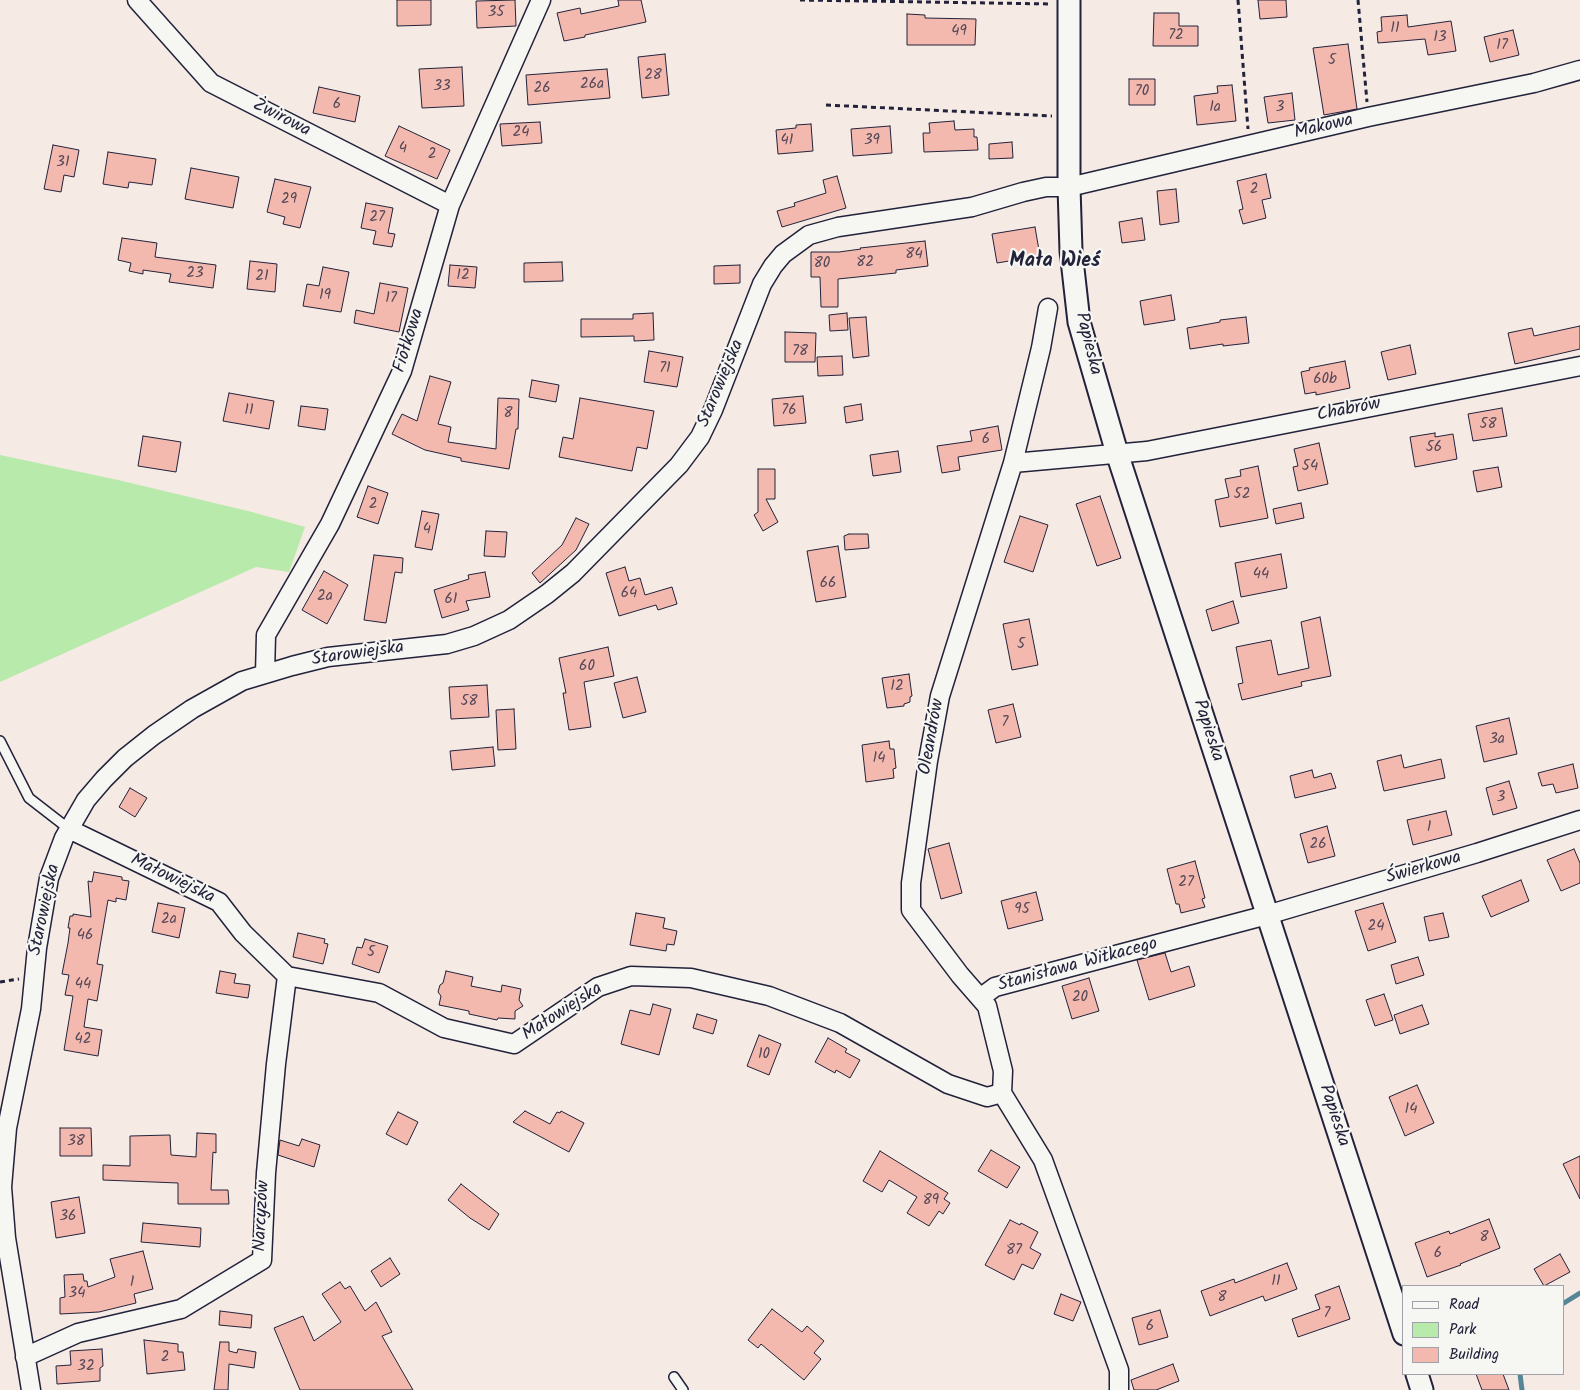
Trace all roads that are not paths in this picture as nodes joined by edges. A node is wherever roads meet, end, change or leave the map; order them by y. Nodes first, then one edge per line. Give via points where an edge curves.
1 (137, 0) edge
2 (541, 0) edge
3 (1069, 2) edge
4 (1580, 70) edge
5 (1068, 187) junction
6 (450, 205) junction
7 (1048, 308) dead end
8 (1580, 366) edge
9 (1117, 453) junction
10 (1013, 463) junction
11 (265, 674) junction
12 (0, 741) edge
13 (1580, 820) edge
14 (69, 829) junction
15 (1267, 915) junction
16 (287, 976) junction
17 (980, 998) junction
18 (1002, 1094) junction
19 (8, 1305) edge
20 (1402, 1328) edge
21 (25, 1357) junction
22 (1417, 1375) edge
23 (674, 1377) dead end
24 (31, 1390) edge
25 (683, 1390) edge
26 (1119, 1390) edge
27 (1422, 1390) edge

1 - 6 street, Żwirowa via 211,83
2 - 6 street, Fiołkowa
3 - 5 street, Papieska
4 - 5 street, Makowa
5 - 9 street, Papieska via 1079,322
5 - 11 street, Starowiejska via 1046,187 972,206 838,227 808,235 782,254 762,284 714,410 700,437 679,465 573,573 509,620 474,636 446,644 328,657
6 - 11 street, Fiołkowa via 402,371 330,524 266,635
7 - 10 street, Oleandrów
8 - 9 street, Chabrów via 1147,451
9 - 10 street
9 - 15 street, Papieska
10 - 17 street, Oleandrów via 940,696 911,883 912,910
11 - 14 street, Starowiejska via 242,681 200,704 154,735 104,779 86,800
12 - 14 lane via 29,798
13 - 15 street, Świerkowa
14 - 16 street, Małowiejska via 219,902 243,933
14 - 19 street, Starowiejska via 49,878 31,1009 7,1128 2,1187
15 - 17 street, Stanisława Witkacego via 995,988
15 - 20 street, Papieska
16 - 18 street, Małowiejska via 379,993 444,1028 514,1044 598,987 631,976 692,978 769,996 840,1024 948,1084 987,1097
16 - 21 street, Narcyzów via 266,1172 262,1260 181,1309 78,1333
17 - 18 street, Stanisława Witkacego via 987,1006 1003,1071
18 - 26 street via 1043,1160 1119,1370
19 - 21 street, Starowiejska
21 - 24 street, Starowiejska
22 - 27 street
23 - 25 lane

